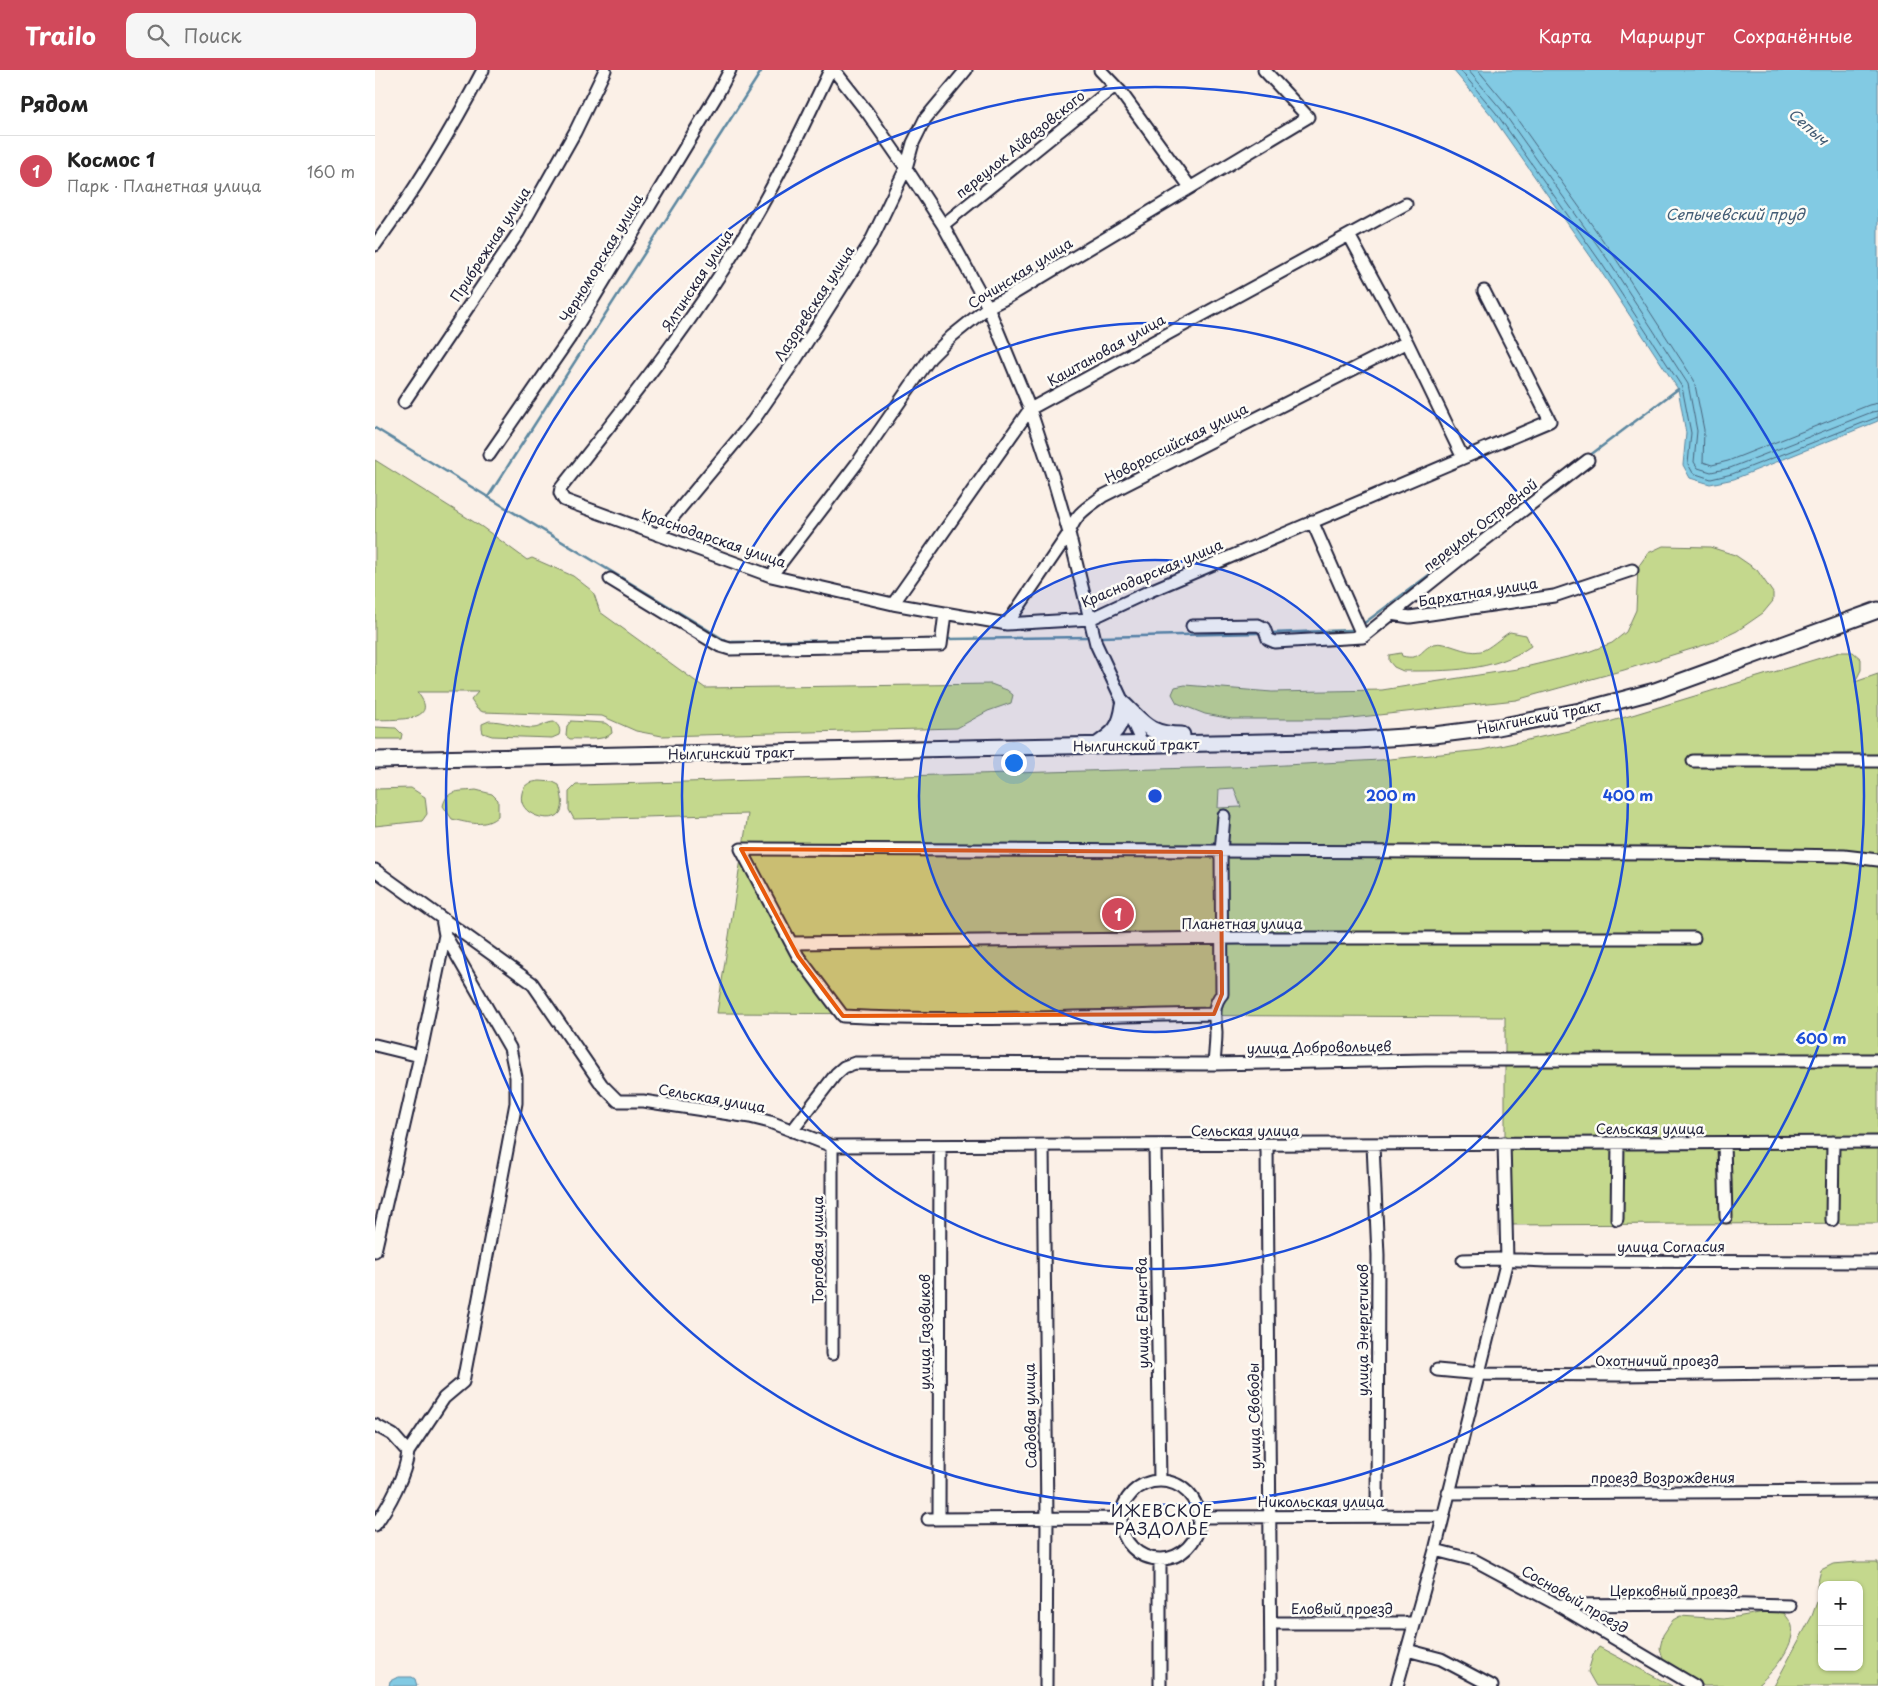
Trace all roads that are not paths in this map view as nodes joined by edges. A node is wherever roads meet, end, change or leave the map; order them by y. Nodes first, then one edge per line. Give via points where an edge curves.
1 (483, 70) edge
2 (605, 70) edge
3 (730, 70) edge
4 (830, 70) edge
5 (834, 70) edge
6 (966, 70) edge
7 (1100, 70) edge
8 (1264, 70) edge
9 (1115, 86) junction
10 (906, 168) junction
11 (1190, 187) junction
12 (1406, 204) dead end
13 (943, 225) junction
14 (1349, 235) junction
15 (375, 245) edge
16 (1484, 291) dead end
17 (988, 307) junction
18 (1407, 342) junction
19 (404, 402) dead end
20 (1030, 409) junction
21 (489, 455) dead end
22 (1463, 458) junction
23 (1588, 460) dead end
24 (561, 488) joint
25 (1312, 521) junction
26 (1069, 533) junction
27 (658, 535) junction
28 (1632, 570) dead end
29 (771, 576) junction
30 (609, 579) dead end
31 (893, 604) junction
32 (1878, 610) edge
33 (945, 613) junction
34 (1391, 614) junction
35 (1090, 619) junction
36 (1007, 624) junction
37 (1192, 626) dead end
38 (1363, 637) junction
39 (1124, 705) junction
40 (1338, 740) junction
41 (1143, 745) junction
42 (1096, 746) junction
43 (375, 760) edge
44 (1693, 760) dead end
45 (1878, 761) edge
46 (1224, 816) dead end
47 (1221, 852) junction
48 (1878, 860) edge
49 (375, 870) edge
50 (442, 919) junction
51 (445, 934) junction
52 (1222, 938) junction
53 (1694, 938) dead end
54 (791, 943) junction
55 (1214, 1014) junction
56 (375, 1045) edge
57 (420, 1056) junction
58 (1878, 1060) edge
59 (1214, 1064) junction
60 (792, 1131) junction
61 (1504, 1142) junction
62 (1618, 1142) junction
63 (1724, 1142) junction
64 (1833, 1142) junction
65 (1878, 1142) edge
66 (1267, 1145) junction
67 (1373, 1145) junction
68 (832, 1146) junction
69 (940, 1146) junction
70 (1043, 1146) junction
71 (1155, 1146) junction
72 (1726, 1217) dead end
73 (1617, 1219) dead end
74 (1832, 1220) dead end
75 (375, 1251) edge
76 (1463, 1260) dead end
77 (1507, 1260) junction
78 (1878, 1262) edge
79 (832, 1354) dead end
80 (1437, 1370) dead end
81 (1878, 1372) edge
82 (1480, 1374) junction
83 (375, 1425) edge
84 (408, 1452) junction
85 (1160, 1480) junction
86 (1878, 1491) edge
87 (1448, 1493) junction
88 (1377, 1516) junction
89 (1443, 1516) junction
90 (1199, 1517) junction
91 (1271, 1517) junction
92 (1047, 1518) junction
93 (1121, 1518) junction
94 (377, 1519) edge
95 (1435, 1550) junction
96 (1160, 1559) junction
97 (1558, 1605) junction
98 (1790, 1606) dead end
99 (1271, 1623) junction
100 (1414, 1623) junction
101 (1407, 1650) junction
102 (1046, 1686) edge
103 (1160, 1686) edge
104 (1271, 1686) edge
105 (1397, 1686) edge
106 (1492, 1686) edge
107 (1695, 1686) edge

1 - 15 street via 406,202
2 - 19 street, Прибрежная улица via 575,132 518,233
3 - 21 street, Черноморская улица via 569,339
4 - 24 street, Ялтинская улица via 747,232 671,348
5 - 10 street
6 - 10 street, Лазоревская улица via 925,119 913,143
7 - 9 street
8 - 11 street, Сочинская улица via 1308,117
9 - 11 street
9 - 13 street, переулок Айвазовского
10 - 13 street
10 - 27 street, Лазоревская улица via 870,243 796,359 753,421
11 - 17 street, Сочинская улица
12 - 14 street, Каштановая улица
13 - 17 street
14 - 18 street
14 - 20 street, Каштановая улица
16 - 22 street, Краснодарская улица via 1550,421
17 - 20 street
17 - 29 street, Сочинская улица via 930,358 858,462
18 - 22 street
18 - 26 street, Новороссийская улица via 1103,496 1073,520
20 - 26 street
20 - 31 street, Каштановая улица
22 - 25 street, Краснодарская улица
23 - 34 street, переулок Островной
24 - 27 street, Краснодарская улица via 564,500
25 - 35 street, Краснодарская улица
25 - 38 street
26 - 35 street
26 - 36 street, Новороссийская улица
27 - 29 street, Краснодарская улица
28 - 34 street, Бархатная улица via 1554,596 1410,617
29 - 31 street, Краснодарская улица
30 - 33 street via 720,646 731,648 941,645
31 - 33 street, Краснодарская улица
32 - 40 main road, Нылгинский тракт via 1655,691 1580,710 1498,727 1434,735
33 - 36 street, Краснодарская улица
34 - 38 street
35 - 36 street, Краснодарская улица
35 - 39 street via 1096,644
37 - 38 street via 1258,625 1275,642
39 - 40 main road via 1147,726 1166,735 1314,734
39 - 41 street
39 - 42 main road via 1118,728
40 - 41 main road, Нылгинский тракт
41 - 42 main road, Нылгинский тракт
42 - 43 main road, Нылгинский тракт
44 - 45 street
46 - 47 street
47 - 48 street via 1660,852 1844,856
47 - 52 street
47 - 54 street via 741,849
49 - 50 street
50 - 51 street
50 - 60 street, Сельская улица via 532,983 617,1102 643,1101 751,1117
51 - 57 street
51 - 84 street via 510,1048 516,1077 516,1103 463,1382 444,1398
52 - 53 street, Планетная улица
52 - 54 street, Планетная улица
52 - 55 street via 1221,994
54 - 55 street via 843,1016
55 - 59 street
56 - 57 street
57 - 75 street
58 - 59 street, улица Добровольцев via 1425,1060
59 - 60 street, улица Добровольцев via 855,1063 836,1074
60 - 68 street, Сельская улица
61 - 62 street, Сельская улица
61 - 67 street, Сельская улица
61 - 77 street
62 - 63 street, Сельская улица
62 - 73 street
63 - 64 street, Сельская улица
63 - 72 street
64 - 65 street, Сельская улица
64 - 74 street
66 - 67 street, Сельская улица
66 - 71 street, Сельская улица
66 - 91 street, улица Свободы
67 - 88 street, улица Энергетиков via 1378,1255
68 - 69 street, Сельская улица
68 - 79 street, Торговая улица
69 - 70 street, Сельская улица
69 - 92 street, улица Газовиков via 933,1519
70 - 71 street, Сельская улица
70 - 92 street, Садовая улица
71 - 85 street, улица Единства
76 - 77 street, улица Согласия
77 - 78 street, улица Согласия
77 - 82 street
80 - 82 street, Охотничий проезд
81 - 82 street, Охотничий проезд
82 - 87 street
83 - 84 street via 393,1435
84 - 94 street via 407,1465
85 - 90 street via 1172,1482 1191,1495
85 - 93 street via 1148,1482 1129,1496
86 - 87 street, проезд Возрождения
87 - 89 street
88 - 89 street, Никольская улица
88 - 91 street, Никольская улица
89 - 95 street
90 - 91 street, Никольская улица
90 - 96 street via 1193,1542 1173,1557
91 - 99 street, улица Свободы
92 - 93 street
92 - 102 street, Садовая улица
93 - 96 street via 1127,1542 1136,1551
95 - 97 street, Сосновый проезд via 1474,1560
95 - 100 street
96 - 103 street
97 - 98 street, Церковный проезд
97 - 107 street, Сосновый проезд
99 - 100 street, Еловый проезд
99 - 104 street, улица Свободы
100 - 101 street
101 - 105 street
101 - 106 street via 1441,1659

